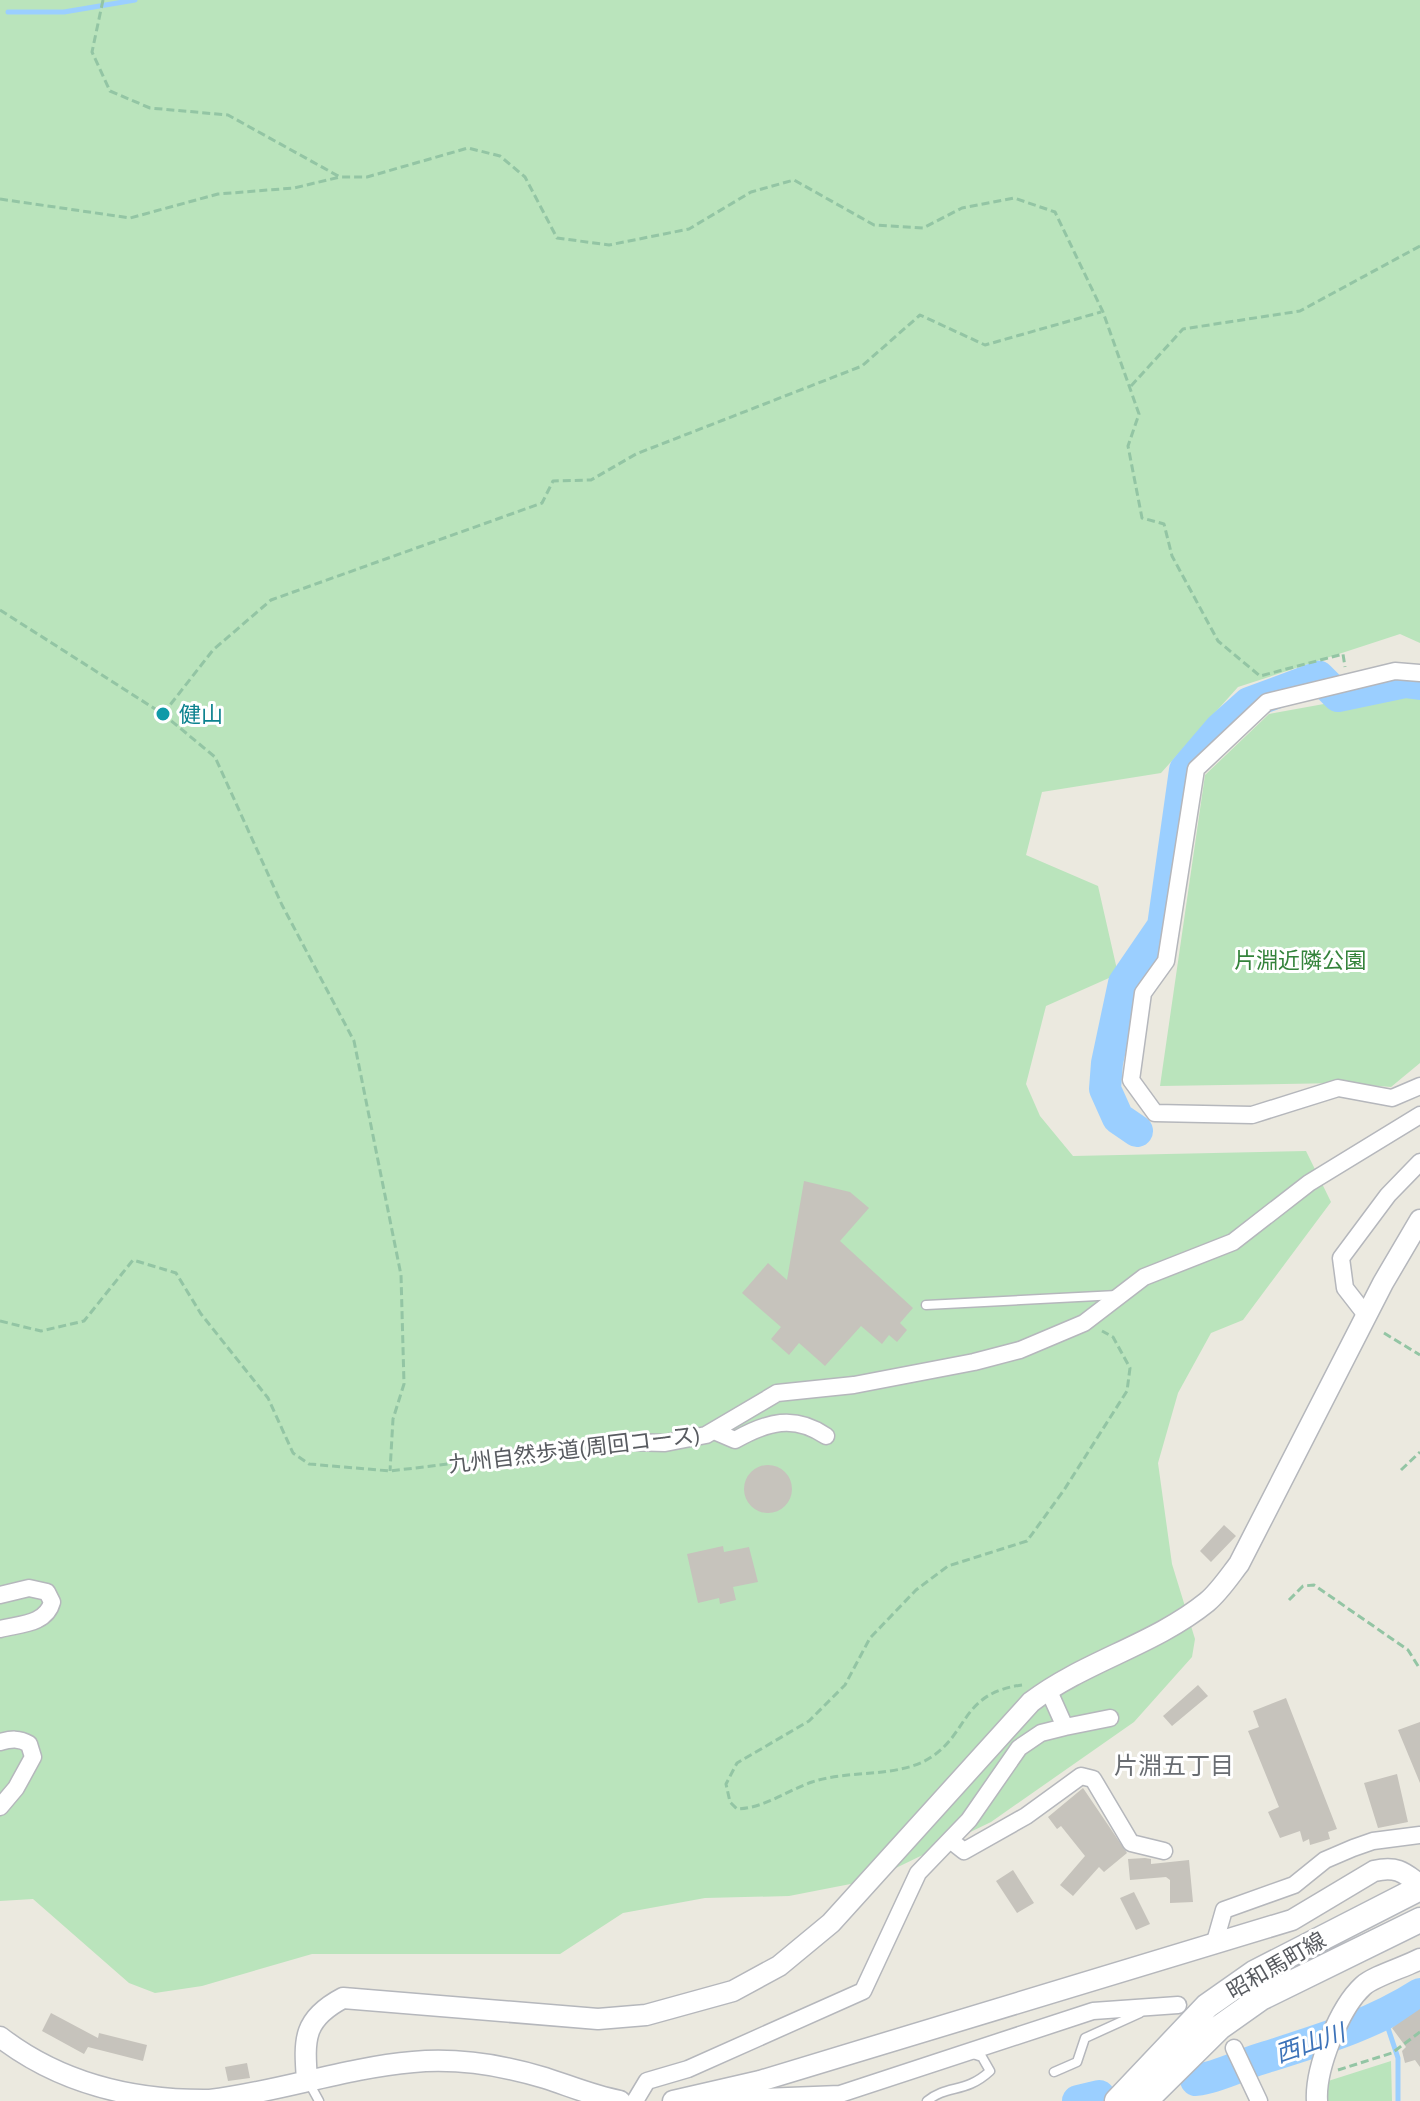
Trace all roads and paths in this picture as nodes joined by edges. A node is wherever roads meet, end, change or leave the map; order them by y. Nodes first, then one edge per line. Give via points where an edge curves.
1 (103, 0) edge
2 (340, 177) junction
3 (0, 199) edge
4 (1420, 246) edge
5 (1103, 312) junction
6 (1130, 387) junction
7 (0, 610) edge
8 (1420, 673) edge
9 (1348, 681) junction
10 (163, 714) junction
11 (1420, 1086) edge
12 (1420, 1115) edge
13 (1420, 1162) edge
14 (1420, 1220) edge
15 (1122, 1295) junction
16 (926, 1305) dead end
17 (1366, 1315) junction
18 (0, 1321) edge
19 (1084, 1323) junction
20 (1384, 1333) dead end
21 (1420, 1355) edge
22 (714, 1431) junction
23 (826, 1436) dead end
24 (629, 1442) joint
25 (1420, 1452) edge
26 (1401, 1470) dead end
27 (390, 1471) junction
28 (0, 1595) edge
29 (1289, 1600) dead end
30 (0, 1629) edge
31 (1420, 1669) edge
32 (1048, 1689) junction
33 (1110, 1718) dead end
34 (1065, 1727) junction
35 (0, 1742) edge
36 (0, 1807) edge
37 (1420, 1835) edge
38 (950, 1840) junction
39 (1164, 1851) dead end
40 (1420, 1887) edge
41 (1420, 1920) edge
42 (1214, 1945) junction
43 (1420, 1959) edge
44 (1178, 2005) dead end
45 (1148, 2009) junction
46 (1420, 2032) edge
47 (0, 2037) edge
48 (1234, 2048) dead end
49 (965, 2051) junction
50 (1321, 2068) junction
51 (1054, 2072) dead end
52 (307, 2080) junction
53 (1254, 2094) edge
54 (319, 2101) edge
55 (620, 2101) edge
56 (635, 2101) edge
57 (676, 2101) edge
58 (927, 2101) edge
59 (1117, 2101) edge
60 (1145, 2101) edge
61 (1317, 2101) edge

1 - 2 path via 92,52 110,91 150,108 228,115
2 - 3 path via 294,188 218,194 130,218
2 - 5 path via 367,177 468,148 500,156 525,177 557,238 609,245 689,229 751,192 794,180 874,225 923,228 962,208 1014,198 1055,212
4 - 6 path via 1300,311 1183,329
5 - 6 path
5 - 10 path via 985,345 920,315 862,366 636,454 591,480 553,481 542,503 271,600 213,650
6 - 9 path via 1139,414 1128,446 1142,518 1164,524 1172,556 1218,641 1260,676 1343,654
7 - 10 path
8 - 9 street via 1395,671
9 - 11 street via 1267,702 1196,769 1166,961 1143,993 1131,1080 1155,1113 1252,1115 1338,1088 1392,1098
10 - 27 path via 215,757 282,905 354,1041 401,1275 404,1384 393,1419
12 - 15 street, 九州自然歩道(周回コース) via 1309,1183 1233,1242 1144,1277
13 - 17 street via 1341,1258 1345,1288
14 - 17 street
15 - 16 lane
15 - 19 street, 九州自然歩道(周回コース)
17 - 32 street via 1239,1564 1209,1600 1176,1624
18 - 27 path, 九州自然歩道(周回コース) via 41,1331 84,1321 133,1260 176,1273 201,1314 268,1398 293,1453 323,1467
19 - 22 street, 九州自然歩道(周回コース) via 1020,1350 974,1362 854,1385 777,1393
19 - 32 path via 1113,1337 1130,1368 1127,1391 1027,1541 948,1566 916,1590 870,1638 845,1685 809,1721 737,1763 726,1784 730,1802 737,1809 750,1808 811,1782 932,1758 970,1708 1007,1687 1037,1683
20 - 21 path
22 - 23 street via 735,1440 782,1421 811,1426
22 - 24 street, 九州自然歩道(周回コース) via 665,1443
24 - 27 path, 九州自然歩道(周回コース)
25 - 26 path
28 - 30 street via 29,1588 47,1592 52,1602 47,1614 32,1623
29 - 31 path via 1303,1586 1314,1585 1408,1650
32 - 34 street
32 - 52 street via 951,1787 831,1923 779,1966 733,1991 646,2015 598,2019 343,1998 313,2021 304,2042
33 - 34 street
34 - 38 street via 1041,1733 1019,1748
35 - 36 street via 24,1741 33,1757
37 - 42 street via 1353,1848 1325,1860 1294,1885 1224,1910
38 - 39 street via 964,1851 1081,1776 1093,1779 1131,1843
38 - 56 street via 918,1873 863,1991 688,2069 647,2081
40 - 42 street via 1403,1870 1374,1871 1292,1920
40 - 59 main road, 昭和馬町線 via 1254,1973 1219,1998
41 - 60 main road, 昭和馬町線 via 1261,1998 1220,2027
42 - 57 street via 760,2081
43 - 50 street via 1365,1984 1347,2007
44 - 45 street
45 - 49 street via 1093,2011
45 - 51 lane via 1085,2038 1077,2062
46 - 50 path via 1392,2053
47 - 52 street via 54,2073 123,2097 208,2100
48 - 53 street
49 - 57 street via 840,2094
49 - 58 lane via 982,2057 990,2071 974,2085
50 - 61 street
52 - 54 lane
52 - 55 street via 413,2062 475,2062

